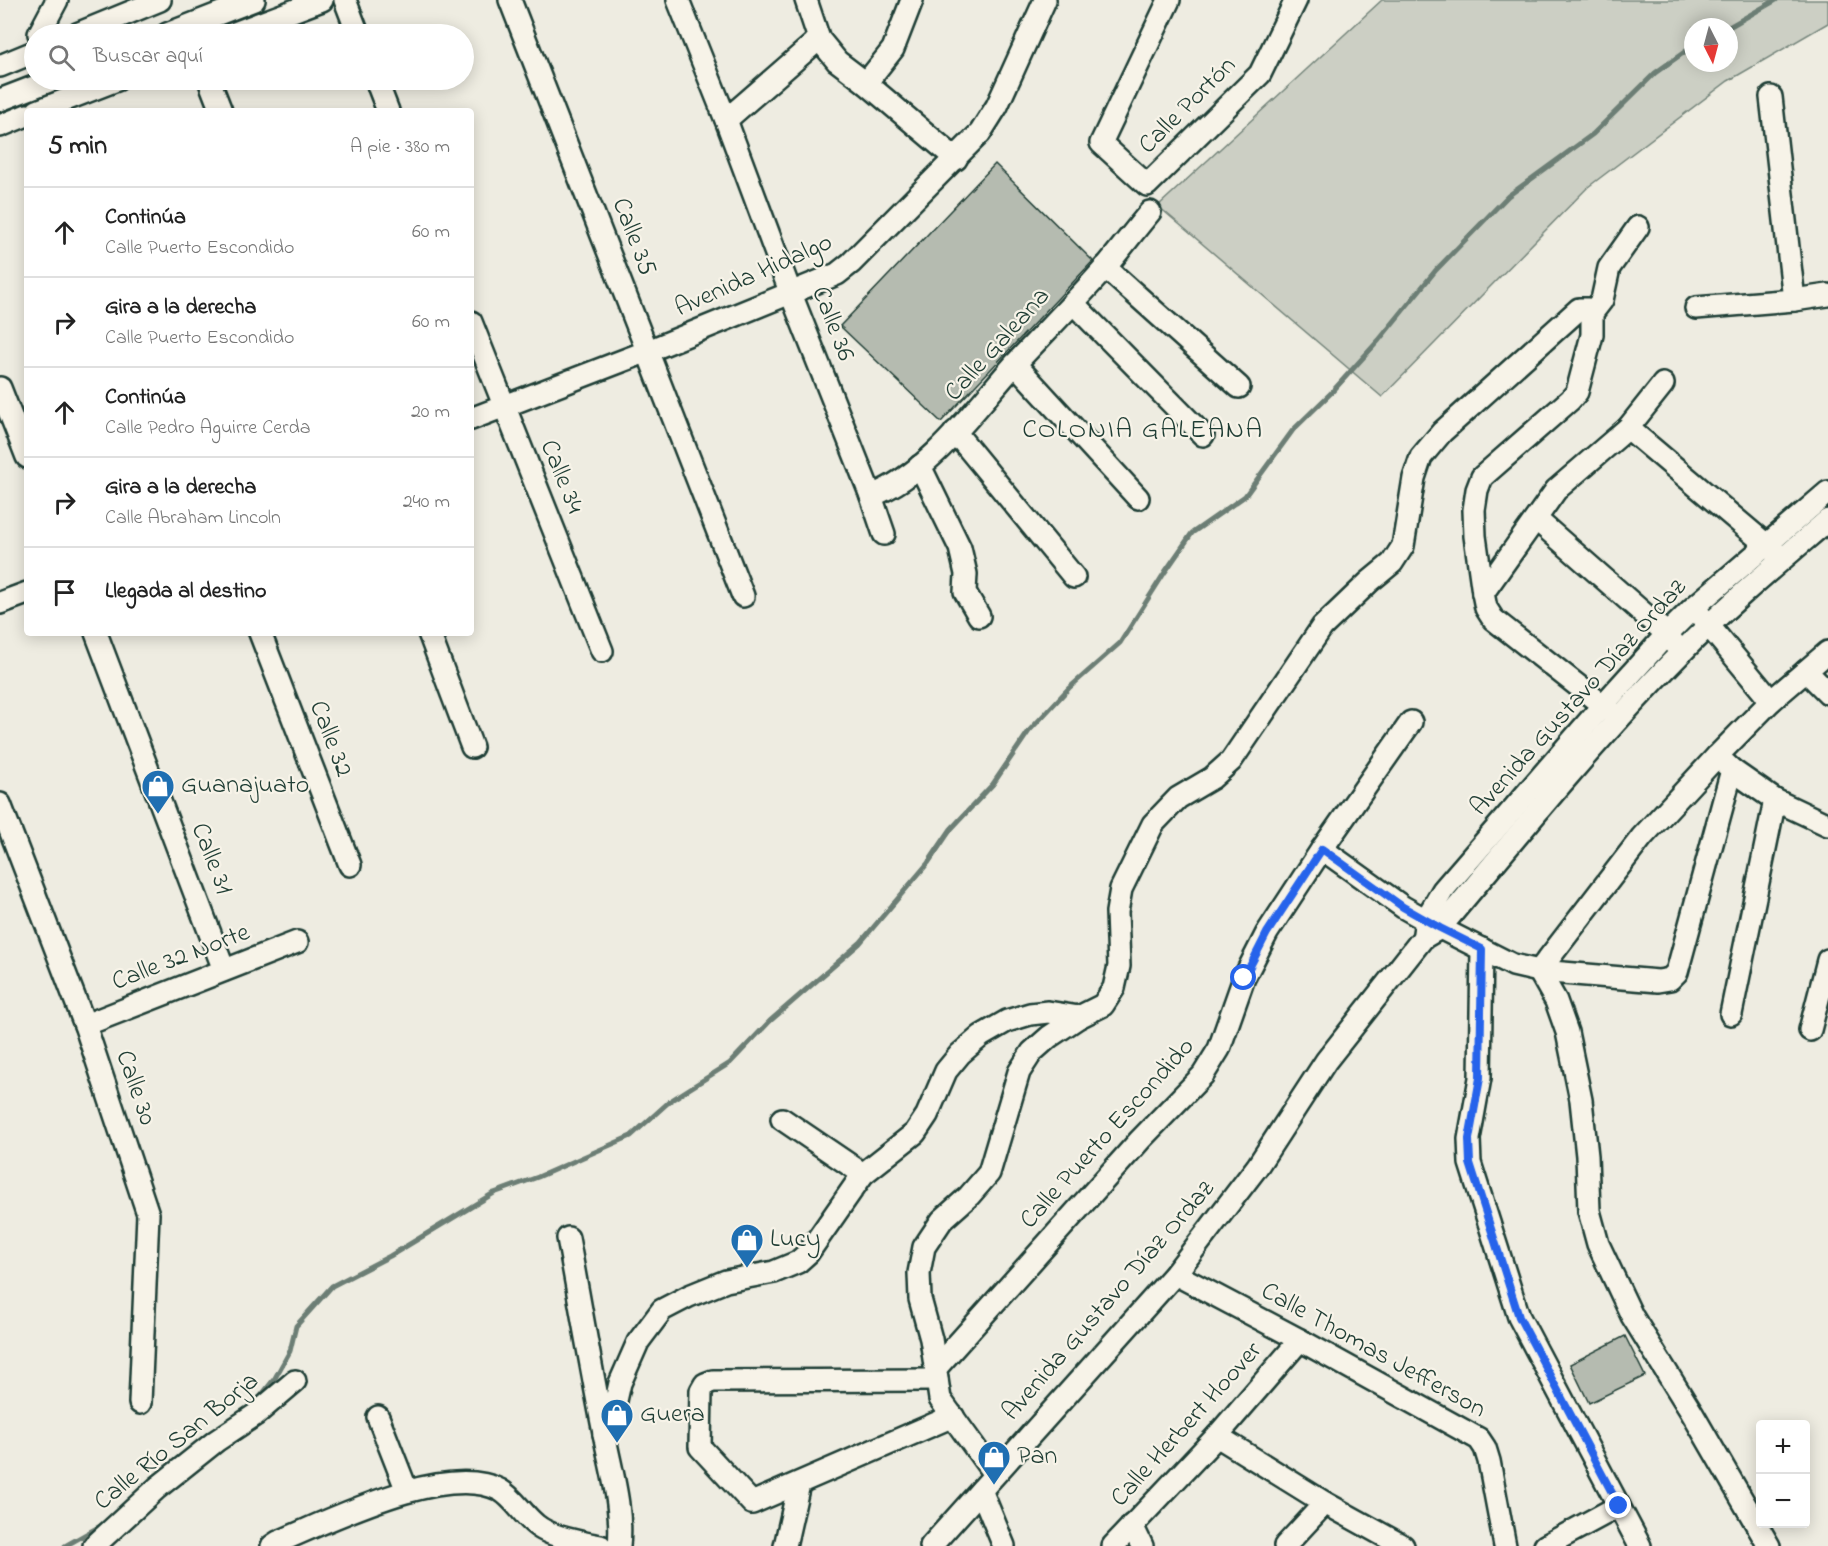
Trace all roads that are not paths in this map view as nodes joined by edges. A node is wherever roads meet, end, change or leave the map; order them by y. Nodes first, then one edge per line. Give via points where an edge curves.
1 (57, 0) edge
2 (160, 0) edge
3 (254, 0) edge
4 (321, 0) edge
5 (345, 0) edge
6 (510, 0) edge
7 (678, 0) edge
8 (806, 0) edge
9 (912, 0) edge
10 (1045, 0) edge
11 (1169, 0) edge
12 (1296, 0) edge
13 (44, 24) edge
14 (101, 24) edge
15 (192, 24) edge
16 (258, 24) edge
17 (354, 24) edge
18 (819, 39) junction
19 (24, 54) edge
20 (0, 66) edge
21 (866, 83) junction
22 (26, 90) edge
23 (49, 90) edge
24 (94, 90) edge
25 (212, 90) edge
26 (380, 90) edge
27 (1771, 98) dead end
28 (0, 100) edge
29 (50, 108) edge
30 (52, 108) edge
31 (220, 108) edge
32 (387, 108) edge
33 (24, 116) edge
34 (726, 120) junction
35 (0, 126) edge
36 (956, 159) junction
37 (1149, 212) dead end
38 (1638, 227) dead end
39 (1105, 267) junction
40 (791, 294) junction
41 (1828, 295) edge
42 (1794, 300) junction
43 (1073, 303) junction
44 (1696, 308) dead end
45 (1592, 313) junction
46 (474, 330) edge
47 (648, 351) junction
48 (1016, 364) junction
49 (1663, 384) dead end
50 (1239, 387) dead end
51 (0, 388) edge
52 (504, 406) junction
53 (474, 418) edge
54 (1628, 428) junction
55 (955, 432) junction
56 (1203, 435) dead end
57 (24, 449) edge
58 (920, 466) junction
59 (1828, 492) edge
60 (871, 496) junction
61 (1138, 498) dead end
62 (1536, 519) junction
63 (1828, 520) edge
64 (884, 534) dead end
65 (1767, 544) junction
66 (1783, 559) junction
67 (1074, 577) dead end
68 (1483, 593) junction
69 (24, 594) edge
70 (743, 596) dead end
71 (0, 603) edge
72 (1693, 608) junction
73 (979, 616) dead end
74 (1709, 625) junction
75 (1667, 634) junction
76 (97, 636) edge
77 (261, 636) edge
78 (430, 636) edge
79 (602, 651) dead end
80 (1828, 652) edge
81 (1680, 653) junction
82 (1806, 671) junction
83 (1828, 693) edge
84 (1771, 701) junction
85 (1611, 712) junction
86 (1411, 722) dead end
87 (472, 747) dead end
88 (1724, 763) junction
89 (1775, 801) junction
90 (0, 804) edge
91 (1828, 825) edge
92 (1322, 849) junction
93 (350, 865) dead end
94 (1430, 928) junction
95 (297, 942) dead end
96 (1482, 949) junction
97 (1828, 960) edge
98 (224, 970) junction
99 (1539, 971) junction
100 (1731, 1014) dead end
101 (1078, 1017) junction
102 (85, 1025) junction
103 (1810, 1029) dead end
104 (782, 1119) dead end
105 (863, 1174) junction
106 (568, 1238) dead end
107 (1175, 1274) junction
108 (1300, 1340) junction
109 (937, 1374) junction
110 (295, 1382) dead end
111 (140, 1402) dead end
112 (953, 1416) junction
113 (378, 1417) dead end
114 (604, 1434) junction
115 (1216, 1436) junction
116 (994, 1474) junction
117 (799, 1484) junction
118 (981, 1490) junction
119 (406, 1491) junction
120 (1325, 1503) junction
121 (1619, 1506) junction
122 (1132, 1525) junction
123 (94, 1546) edge
124 (272, 1546) edge
125 (601, 1546) edge
126 (619, 1546) edge
127 (785, 1546) edge
128 (931, 1546) edge
129 (1004, 1546) edge
130 (1113, 1546) edge
131 (1142, 1546) edge
132 (1286, 1546) edge
133 (1403, 1546) edge
134 (1505, 1546) edge
135 (1545, 1546) edge
136 (1640, 1546) edge
137 (1769, 1546) edge

1 - 13 street
2 - 14 street
3 - 15 street
4 - 16 street
5 - 17 street
6 - 47 street, Calle 35
7 - 34 street, Calle 36
8 - 18 street
9 - 21 street via 892,49
10 - 36 street, Avenida Hidalgo via 997,106 980,133
11 - 12 street, Calle Portón via 1101,143 1147,185 1260,74
18 - 21 street via 837,61
18 - 34 street
19 - 20 street
21 - 36 street
22 - 28 street
23 - 29 street
24 - 30 street
25 - 31 street
26 - 32 street
27 - 42 street
33 - 35 street
34 - 40 street, Calle 36
36 - 40 street, Avenida Hidalgo via 851,263 837,274
37 - 39 street, Calle Galeana
38 - 45 street via 1609,268 1602,300
39 - 43 street, Calle Galeana
39 - 50 street
40 - 47 street, Avenida Hidalgo
40 - 60 street, Calle 36
41 - 42 street
42 - 44 street
43 - 48 street, Calle Galeana
43 - 56 street
45 - 68 street via 1592,335 1576,393 1482,477 1474,510
45 - 101 street via 1579,309 1442,432 1421,457 1403,546 1392,563 1322,627 1231,761 1212,778 1178,798 1153,824 1121,889 1117,912 1119,966 1114,988 1103,1005
46 - 52 street, Calle 34
47 - 52 street, Avenida Hidalgo
47 - 70 street, Calle 35
48 - 55 street, Calle Galeana
48 - 61 street
49 - 54 street
51 - 57 street
52 - 53 street, Avenida Hidalgo
52 - 79 street, Calle 34
54 - 62 street via 1556,490
54 - 65 street
55 - 58 street, Calle Galeana
55 - 67 street
58 - 60 street, Calle Galeana
58 - 73 street via 960,548 966,574 965,592
59 - 65 street, Avenida Gustavo Díaz Ordaz
60 - 64 street, Calle 36
62 - 68 street
62 - 75 street
63 - 66 street, Avenida Gustavo Díaz Ordaz
65 - 66 street
65 - 72 street, Avenida Gustavo Díaz Ordaz
66 - 74 street, Avenida Gustavo Díaz Ordaz
68 - 85 street via 1493,619
69 - 71 street
72 - 74 street
72 - 75 street, Avenida Gustavo Díaz Ordaz
74 - 81 street, Avenida Gustavo Díaz Ordaz
74 - 84 street
75 - 81 street
75 - 85 street, Avenida Gustavo Díaz Ordaz
76 - 98 street, Calle 31
77 - 93 street, Calle 32
78 - 87 street
80 - 82 street
81 - 85 street, Avenida Gustavo Díaz Ordaz
82 - 83 street
82 - 84 street
84 - 88 street
85 - 94 street, Avenida Gustavo Díaz Ordaz via 1443,890
86 - 92 street, Calle Puerto Escondido
88 - 89 street
88 - 99 street via 1642,837
88 - 99 street via 1677,972 1670,979 1658,981
89 - 91 street
89 - 100 street
90 - 102 street, Calle 30
92 - 94 street
92 - 109 street, Calle Puerto Escondido via 1267,933 1244,978 1219,1049 1203,1075 1132,1148
94 - 96 street
94 - 107 street, Avenida Gustavo Díaz Ordaz via 1326,1061 1257,1167
95 - 98 street, Calle 32 Norte
96 - 99 street via 1513,965
96 - 121 street via 1480,1078 1469,1139 1470,1163 1519,1317
97 - 103 street
98 - 102 street, Calle 32 Norte
99 - 137 street via 1567,1032 1581,1100 1589,1210 1598,1244 1632,1316
101 - 105 street via 1048,1012 1030,1014 1007,1021 981,1036 946,1071 915,1133
101 - 109 street via 1032,1052 1019,1072 989,1173 942,1220 924,1247 919,1273 921,1299
102 - 111 street, Calle 30 via 148,1214
104 - 105 street
105 - 114 street via 798,1262 774,1272 726,1281 662,1310 638,1342
106 - 114 street
107 - 108 street, Calle Thomas Jefferson
107 - 116 street, Avenida Gustavo Díaz Ordaz
108 - 115 street, Calle Herbert Hoover
108 - 134 street, Calle Thomas Jefferson via 1479,1439 1489,1461
109 - 112 street via 940,1399
109 - 117 street via 705,1384 701,1391 700,1447 752,1503
110 - 123 street, Calle Río San Borja via 157,1488
112 - 116 street
112 - 117 street
113 - 119 street
114 - 126 street via 618,1502
115 - 120 street
115 - 122 street, Calle Herbert Hoover
116 - 118 street, Avenida Gustavo Díaz Ordaz
117 - 127 street
118 - 128 street, Avenida Gustavo Díaz Ordaz
118 - 129 street
119 - 124 street
119 - 125 street via 448,1483 482,1484 501,1491 536,1526 558,1536
120 - 132 street
120 - 133 street
121 - 135 street
121 - 136 street
122 - 130 street, Calle Herbert Hoover
122 - 131 street

